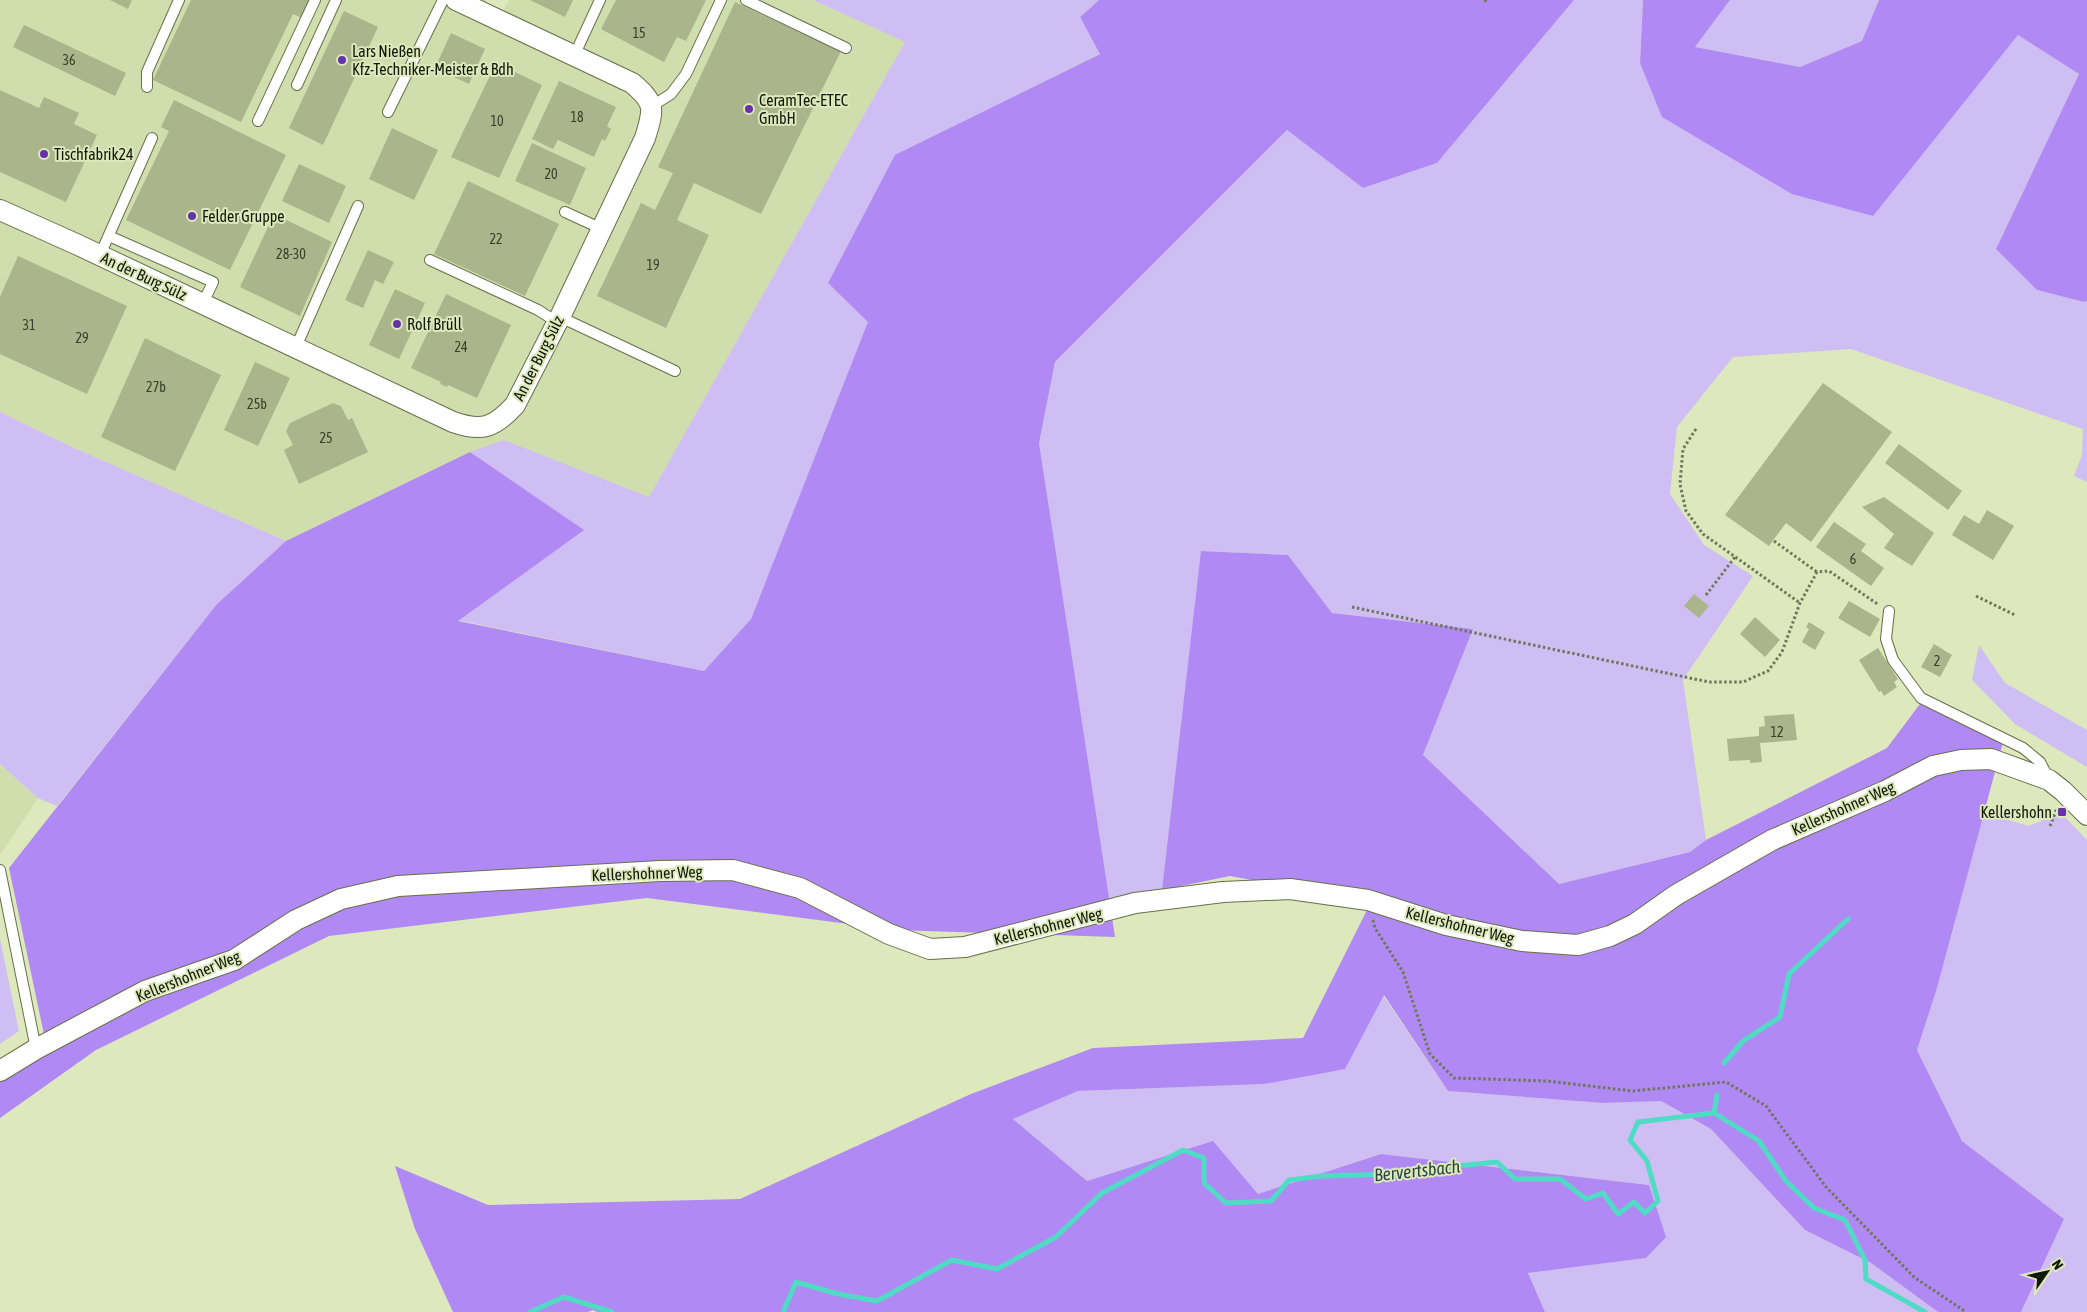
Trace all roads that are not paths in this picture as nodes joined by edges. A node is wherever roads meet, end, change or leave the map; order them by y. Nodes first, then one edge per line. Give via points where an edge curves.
1 (179, 0) edge
2 (315, 0) edge
3 (336, 0) edge
4 (443, 0) edge
5 (456, 0) edge
6 (600, 0) edge
7 (721, 0) edge
8 (746, 0) edge
9 (846, 48) dead end
10 (574, 56) junction
11 (297, 85) dead end
12 (147, 87) dead end
13 (652, 106) junction
14 (388, 112) dead end
15 (258, 121) dead end
16 (152, 138) dead end
17 (358, 206) dead end
18 (0, 210) edge
19 (564, 212) dead end
20 (602, 228) junction
21 (109, 236) junction
22 (100, 255) junction
23 (430, 260) dead end
24 (203, 303) junction
25 (558, 320) junction
26 (296, 347) junction
27 (675, 371) dead end
28 (1888, 611) road end
29 (2049, 780) junction
30 (2087, 815) edge
31 (0, 870) edge
32 (36, 1049) junction
33 (0, 1071) edge

1 - 12 lane via 147,72
2 - 15 lane
3 - 11 lane
4 - 14 lane
5 - 10 street
6 - 10 lane
7 - 13 lane via 686,74 671,94
8 - 9 lane
10 - 13 street via 632,83 646,94
13 - 20 street, An der Burg Sülz via 645,138
16 - 21 lane
17 - 26 lane
18 - 22 street, An der Burg Sülz
19 - 20 lane
20 - 25 street, An der Burg Sülz
21 - 22 lane
21 - 24 lane via 213,282
22 - 24 street, An der Burg Sülz
23 - 25 lane
24 - 26 street, An der Burg Sülz
25 - 26 street, An der Burg Sülz via 515,404 489,427 467,427 453,422
25 - 27 lane
28 - 29 lane via 1886,639 1893,660 1921,698 2023,748 2040,762
29 - 30 street, Kellershohner Weg
29 - 32 street, Kellershohner Weg via 1990,759 1961,760 1933,766 1885,791 1772,840 1676,895 1635,924 1610,936 1578,945 1522,941 1455,927 1368,900 1290,889 1223,892 1135,903 966,947 930,949 890,934 800,888 733,870 398,886 341,899 296,920 234,960 145,991
31 - 32 lane
32 - 33 street, Kellershohner Weg

